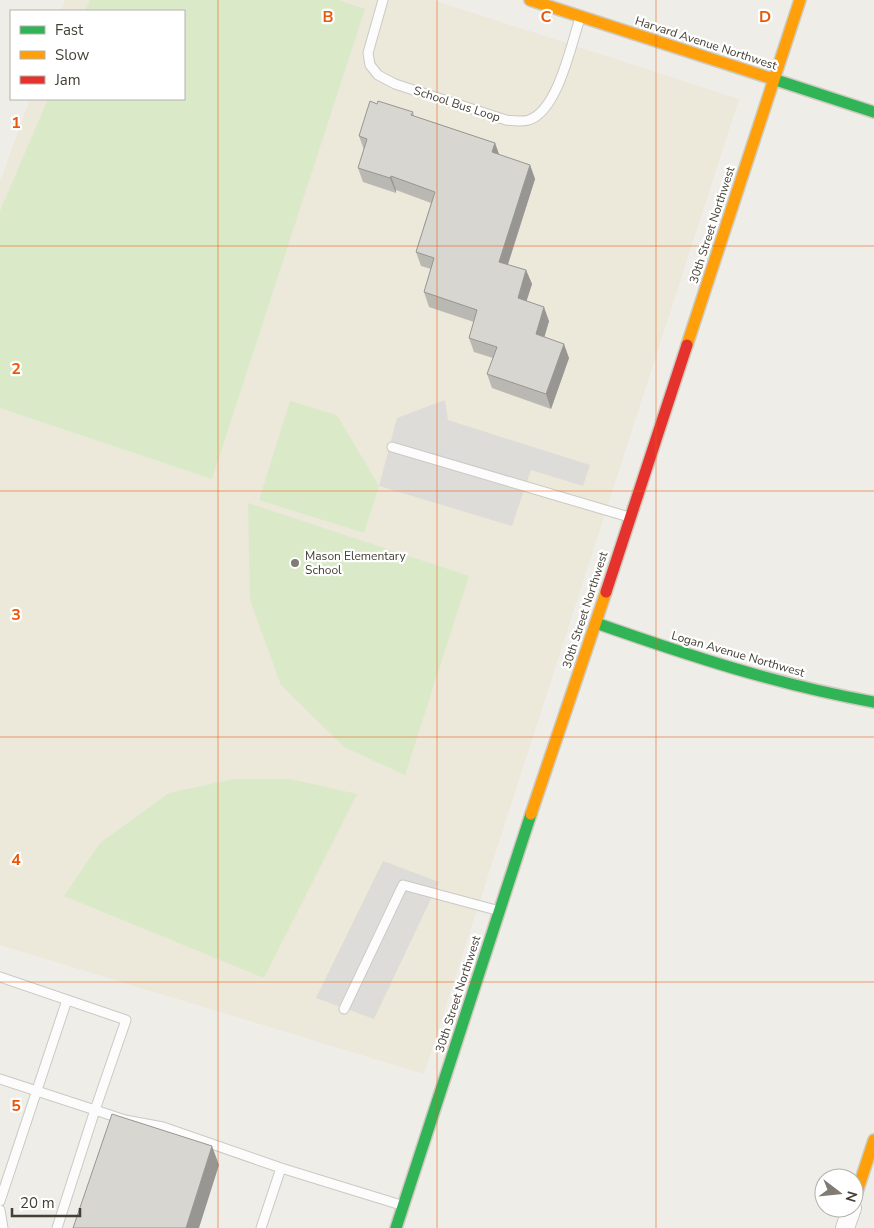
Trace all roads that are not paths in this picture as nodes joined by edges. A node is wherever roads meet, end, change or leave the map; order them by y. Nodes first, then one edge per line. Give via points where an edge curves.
1 (383, 0) edge
2 (530, 0) edge
3 (800, 0) edge
4 (580, 16) junction
5 (774, 80) junction
6 (874, 112) edge
7 (392, 447) dead end
8 (630, 517) junction
9 (596, 623) junction
10 (874, 702) edge
11 (499, 910) junction
12 (0, 977) edge
13 (67, 1000) junction
14 (344, 1008) dead end
15 (0, 1079) edge
16 (37, 1091) junction
17 (95, 1110) junction
18 (874, 1140) edge
19 (281, 1168) junction
20 (864, 1170) edge
21 (0, 1201) edge
22 (403, 1206) junction
23 (0, 1210) edge
24 (3, 1228) edge
25 (57, 1228) edge
26 (262, 1228) edge
27 (396, 1228) edge

1 - 4 lane, School Bus Loop via 368,53 370,65 378,75 395,84 506,120 530,120 552,100
2 - 4 main road, Harvard Avenue Northwest
3 - 5 main road, 30th Street Northwest
4 - 5 main road, Harvard Avenue Northwest
5 - 6 main road, Harvard Avenue Northwest
5 - 8 main road, 30th Street Northwest
7 - 8 lane
8 - 9 main road, 30th Street Northwest
9 - 10 main road, Logan Avenue Northwest via 765,678
9 - 11 main road, 30th Street Northwest
11 - 14 lane via 403,885
11 - 22 main road, 30th Street Northwest
12 - 13 lane
13 - 16 lane
13 - 17 lane via 126,1020
15 - 16 lane
16 - 17 lane
16 - 21 lane
17 - 19 lane via 163,1127
17 - 25 lane
18 - 20 main road
19 - 22 lane
19 - 26 lane
22 - 27 main road, 30th Street Northwest
23 - 24 lane

